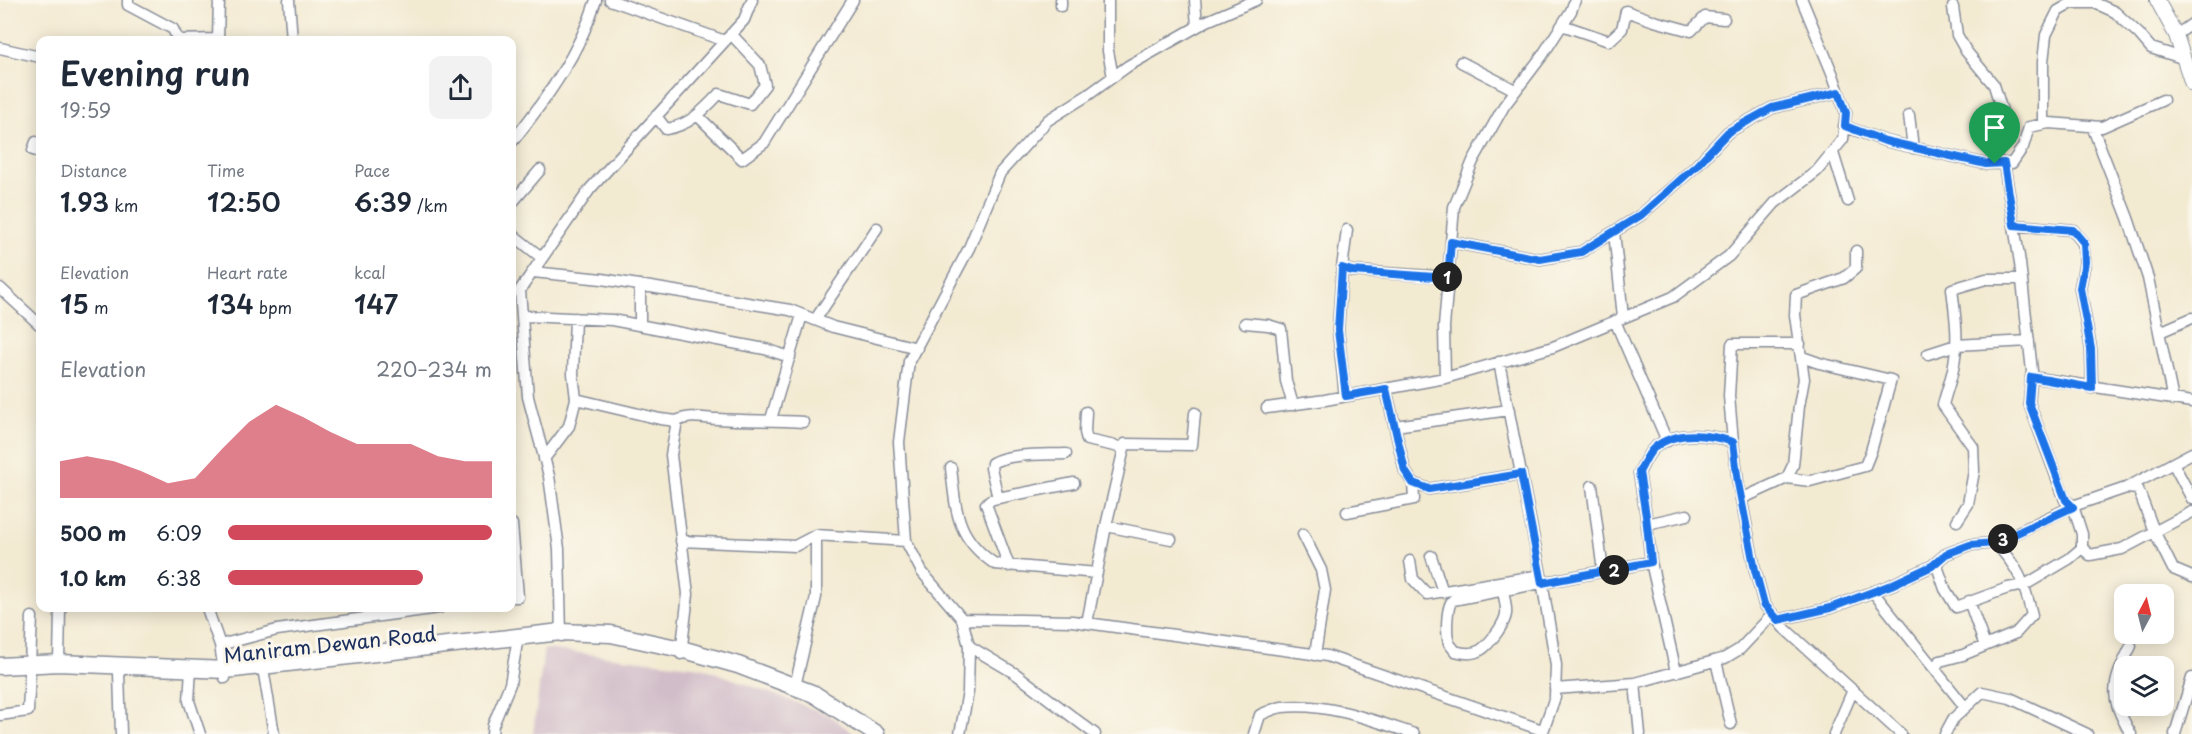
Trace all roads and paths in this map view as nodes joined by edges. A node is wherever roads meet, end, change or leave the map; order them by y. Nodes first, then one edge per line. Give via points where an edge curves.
1 (128, 0) edge
2 (219, 0) edge
3 (289, 0) edge
4 (596, 0) edge
5 (610, 0) edge
6 (753, 0) edge
7 (853, 0) edge
8 (1108, 0) edge
9 (1195, 0) edge
10 (1256, 0) edge
11 (1575, 0) edge
12 (1802, 0) edge
13 (2157, 0) edge
14 (1953, 7) dead end
15 (1724, 19) dead end
16 (2192, 24) edge
17 (1562, 25) junction
18 (1197, 26) junction
19 (2176, 35) junction
20 (176, 36) edge
21 (218, 36) edge
22 (292, 36) edge
23 (728, 38) junction
24 (0, 48) edge
25 (36, 56) edge
26 (2182, 58) junction
27 (1461, 62) dead end
28 (1113, 77) junction
29 (2192, 84) edge
30 (1515, 90) junction
31 (1839, 92) junction
32 (2163, 100) dead end
33 (1910, 115) dead end
34 (656, 116) junction
35 (698, 116) junction
36 (2043, 124) junction
37 (1845, 126) junction
38 (2092, 126) junction
39 (516, 137) edge
40 (1913, 147) junction
41 (1833, 153) junction
42 (1999, 163) junction
43 (540, 170) dead end
44 (516, 198) edge
45 (1848, 201) dead end
46 (2014, 225) junction
47 (877, 228) dead end
48 (1347, 231) dead end
49 (1614, 232) junction
50 (516, 237) edge
51 (1451, 242) junction
52 (1856, 251) dead end
53 (542, 258) junction
54 (1342, 268) junction
55 (532, 272) junction
56 (1448, 278) junction
57 (2021, 279) junction
58 (640, 285) junction
59 (0, 288) edge
60 (802, 315) junction
61 (526, 316) dead end
62 (575, 318) junction
63 (2192, 318) edge
64 (1619, 319) junction
65 (815, 320) junction
66 (36, 321) edge
67 (1245, 323) dead end
68 (640, 325) junction
69 (2160, 332) junction
70 (2029, 341) junction
71 (1800, 344) junction
72 (1956, 345) junction
73 (917, 348) junction
74 (1928, 354) dead end
75 (790, 357) junction
76 (1803, 357) junction
77 (1499, 362) junction
78 (2031, 377) junction
79 (1445, 378) junction
80 (2092, 388) junction
81 (1386, 389) junction
82 (1346, 396) junction
83 (576, 399) junction
84 (2173, 400) junction
85 (2192, 402) edge
86 (1293, 405) junction
87 (1267, 408) dead end
88 (1509, 410) junction
89 (1086, 412) dead end
90 (1195, 413) dead end
91 (771, 419) junction
92 (677, 421) junction
93 (803, 422) dead end
94 (1395, 426) junction
95 (1667, 441) junction
96 (1733, 442) junction
97 (1124, 448) junction
98 (2192, 453) edge
99 (1066, 454) dead end
100 (544, 459) junction
101 (2173, 463) junction
102 (951, 468) dead end
103 (1521, 474) junction
104 (1787, 478) junction
105 (1074, 483) dead end
106 (1413, 483) junction
107 (1592, 486) dead end
108 (2126, 488) junction
109 (998, 498) junction
110 (1741, 499) junction
111 (2192, 500) edge
112 (2073, 507) junction
113 (1347, 512) dead end
114 (2192, 512) edge
115 (1687, 515) dead end
116 (1957, 521) dead end
117 (1647, 524) junction
118 (1106, 526) junction
119 (2154, 531) junction
120 (1303, 534) dead end
121 (816, 535) junction
122 (1171, 539) dead end
123 (681, 541) junction
124 (906, 541) junction
125 (1995, 543) junction
126 (2082, 549) junction
127 (1431, 556) dead end
128 (1410, 561) dead end
129 (1651, 562) junction
130 (1936, 563) junction
131 (1009, 566) junction
132 (1603, 572) junction
133 (1097, 573) junction
134 (516, 575) edge
135 (2192, 577) edge
136 (1542, 579) junction
137 (2025, 585) junction
138 (1503, 591) junction
139 (1443, 592) junction
140 (1873, 592) junction
141 (516, 597) edge
142 (1969, 601) junction
143 (60, 612) edge
144 (208, 612) edge
145 (409, 612) edge
146 (32, 617) dead end
147 (1775, 617) junction
148 (962, 619) junction
149 (1087, 623) junction
150 (561, 636) junction
151 (517, 641) junction
152 (220, 645) junction
153 (969, 646) junction
154 (1985, 646) junction
155 (2131, 646) dead end
156 (681, 653) junction
157 (1315, 655) junction
158 (1716, 661) junction
159 (59, 663) junction
160 (0, 666) edge
161 (1935, 667) junction
162 (30, 669) junction
163 (1676, 672) junction
164 (119, 673) junction
165 (191, 673) junction
166 (0, 674) edge
167 (225, 674) junction
168 (264, 674) junction
169 (2192, 678) edge
170 (1635, 683) junction
171 (795, 686) junction
172 (1555, 688) junction
173 (1853, 690) junction
174 (1965, 707) junction
175 (0, 716) edge
176 (1731, 724) dead end
177 (1542, 732) edge
178 (121, 734) edge
179 (200, 734) edge
180 (274, 734) edge
181 (492, 734) edge
182 (862, 734) edge
183 (876, 734) edge
184 (960, 734) edge
185 (1095, 734) edge
186 (1254, 734) edge
187 (1414, 734) edge
188 (1640, 734) edge
189 (1834, 734) edge
190 (1901, 734) edge
191 (1945, 734) edge
192 (2087, 734) edge
193 (2131, 734) edge
194 (2175, 734) edge

1 - 20 street via 128,5 172,29
2 - 21 street
3 - 22 street
4 - 39 street via 570,62
5 - 23 street
6 - 23 street via 744,20
7 - 35 street via 764,143 742,159
8 - 28 street via 1108,51
9 - 18 street
10 - 18 street
11 - 17 street
12 - 31 street
13 - 19 street
14 - 42 street via 1957,35 1994,86 2002,111
15 - 17 street via 1705,17 1691,31 1626,11 1622,29 1609,41
16 - 19 street
17 - 30 street
18 - 28 street
19 - 26 street
23 - 34 street
23 - 35 street via 760,65 765,85 750,104 719,94
24 - 25 street
26 - 29 street
26 - 36 street via 2151,48 2115,12 2095,3 2072,3 2058,11 2046,35
27 - 30 street
28 - 73 street via 1048,120 1000,172 969,248
30 - 51 street via 1473,160 1454,207
31 - 37 street via 1846,113
31 - 49 street via 1772,108 1728,132 1641,215
32 - 38 street via 2102,127
33 - 40 street
34 - 35 street via 666,129 679,128
34 - 53 street via 590,189
36 - 38 street
36 - 42 street via 2029,127 2023,147 2012,163
37 - 40 street
37 - 41 street via 1843,139
38 - 69 street via 2148,278
40 - 42 street via 1986,164
41 - 45 street
41 - 64 street via 1817,171 1775,203 1729,256 1673,297
42 - 46 street
43 - 44 street
46 - 57 street
46 - 80 street via 2073,230 2084,243 2080,288 2091,349
47 - 65 street
48 - 54 street
49 - 51 street via 1581,252 1540,259
49 - 64 street
50 - 53 street
51 - 56 street
52 - 71 street via 1856,267 1844,278 1796,295
53 - 55 street
54 - 56 street
54 - 82 street via 1338,330
55 - 58 street
55 - 100 street via 520,290 521,319 528,397
56 - 79 street
57 - 70 street
57 - 72 street via 1986,279 1952,289
58 - 60 street
58 - 68 street
59 - 66 street
60 - 65 street
60 - 75 street
61 - 62 street
62 - 68 street
62 - 83 street
63 - 69 street
64 - 77 street via 1553,346
64 - 95 street
65 - 73 street
67 - 86 street via 1281,329 1286,381
68 - 75 street
69 - 84 street
70 - 72 street
70 - 78 street
71 - 76 street
71 - 96 street via 1732,344 1729,396
72 - 74 street
72 - 116 street via 1943,405 1973,447 1974,471 1968,504
73 - 124 street via 909,361 899,442
75 - 91 street
76 - 104 street via 1804,379 1793,465
76 - 104 street via 1891,380 1864,465 1810,481
77 - 79 street
77 - 88 street
78 - 80 street
78 - 112 street via 2029,403 2066,500
79 - 81 street
80 - 84 street
81 - 82 street
81 - 94 street
82 - 86 street
83 - 92 street
83 - 100 street via 569,426
84 - 85 street
86 - 87 street
88 - 94 street
88 - 103 street
89 - 97 street via 1087,440
90 - 97 street via 1192,445 1188,447 1125,444
91 - 92 street via 687,416
91 - 93 street
92 - 123 street via 671,455
94 - 106 street via 1405,471
95 - 96 street via 1677,435 1715,436
95 - 117 street via 1653,448 1639,472
96 - 110 street
97 - 118 street
98 - 101 street
99 - 109 street via 992,463
100 - 150 street via 559,549
101 - 108 street
101 - 111 street
102 - 131 street via 956,512 964,534 982,555 995,564
103 - 106 street via 1429,489
103 - 136 street
104 - 110 street
105 - 109 street
106 - 113 street via 1414,499
107 - 132 street
108 - 112 street
108 - 119 street via 2138,489
109 - 131 street via 990,500 986,508
110 - 147 street via 1764,604
112 - 125 street
112 - 126 street via 2082,534
114 - 119 street
115 - 117 street
117 - 129 street
118 - 122 street
118 - 133 street
119 - 126 street via 2122,549 2090,555
119 - 135 street via 2173,569
120 - 157 street via 1321,570 1325,590
121 - 123 street via 795,546
121 - 124 street
121 - 171 street via 816,597
123 - 156 street via 688,594
124 - 148 street via 922,572
125 - 130 street via 1970,545 1946,554
125 - 137 street via 2012,561
126 - 137 street
127 - 139 street
128 - 139 street via 1413,579 1427,594
129 - 132 street
129 - 163 street
130 - 140 street
130 - 142 street via 1956,607
131 - 133 street
132 - 136 street
133 - 149 street
134 - 141 street
136 - 138 street
136 - 139 street
136 - 172 street via 1556,665
137 - 142 street
137 - 154 street via 2032,615 2016,633
138 - 138 street via 1449,603 1449,644 1455,651 1470,653 1484,650 1490,644 1506,614
140 - 147 street via 1830,608
140 - 161 street
142 - 154 street
143 - 159 street
144 - 152 street
145 - 152 street via 276,630
146 - 162 street
147 - 158 street via 1740,649
147 - 173 street
148 - 149 street
148 - 153 street
149 - 157 street
150 - 151 main road, Maniram Dewan Road
150 - 156 main road, Maniram Dewan Road via 611,634
151 - 167 main road, Maniram Dewan Road
151 - 168 main road, Maniram Dewan Road
151 - 181 street via 510,684
152 - 167 street
153 - 184 street via 968,692
153 - 185 street via 1016,674
154 - 161 street via 1940,661
155 - 193 street via 2114,688 2117,711
156 - 171 main road, Maniram Dewan Road via 738,665
156 - 182 main road, Maniram Dewan Road via 814,702
157 - 177 street
158 - 163 street
158 - 176 street
159 - 162 main road, Maniram Dewan Road
159 - 165 main road, Maniram Dewan Road
160 - 162 main road, Maniram Dewan Road
161 - 174 street
162 - 164 main road, Maniram Dewan Road
162 - 166 main road, Maniram Dewan Road
162 - 175 street via 28,711
163 - 170 street
164 - 165 main road, Maniram Dewan Road
164 - 178 street
165 - 167 main road, Maniram Dewan Road
165 - 179 street via 189,701
167 - 168 main road, Maniram Dewan Road
168 - 180 street
169 - 194 street
170 - 172 street
170 - 188 street
171 - 183 main road, Maniram Dewan Road
172 - 177 street
173 - 189 street
173 - 190 street
174 - 191 street
174 - 192 street via 1982,692 2010,698
186 - 187 street via 1260,715 1281,708 1317,707

